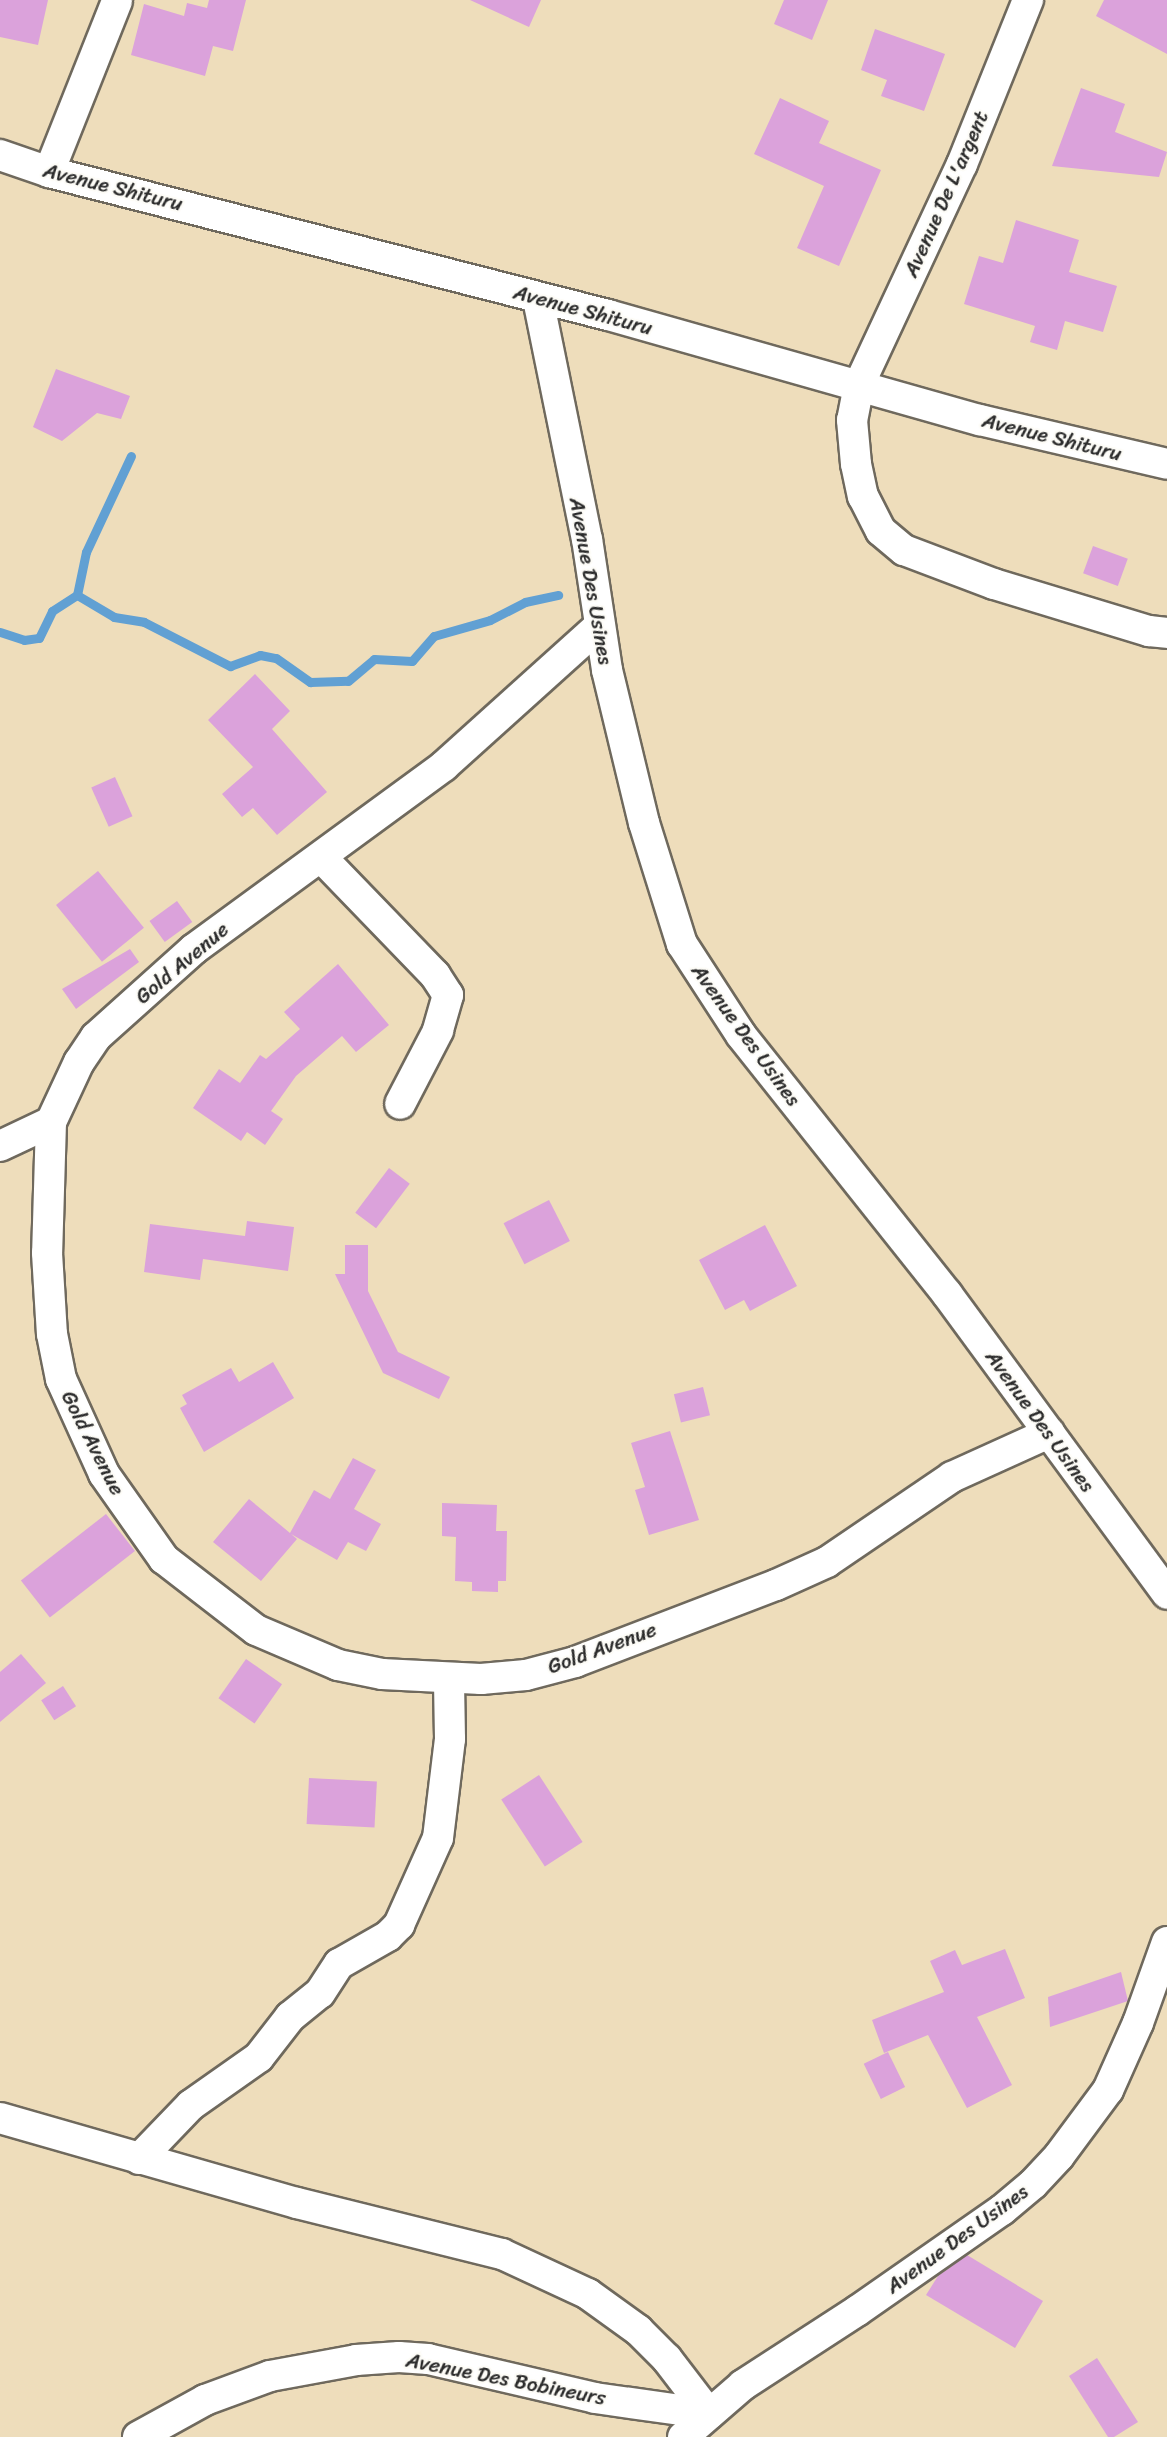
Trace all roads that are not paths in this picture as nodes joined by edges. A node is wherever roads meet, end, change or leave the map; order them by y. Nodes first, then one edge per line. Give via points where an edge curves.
1 (1028, 0) edge
2 (117, 1) edge
3 (0, 155) edge
4 (50, 172) junction
5 (538, 299) junction
6 (860, 385) junction
7 (1167, 464) edge
8 (597, 628) junction
9 (1167, 633) edge
10 (322, 858) junction
11 (400, 1104) dead end
12 (51, 1122) junction
13 (0, 1146) edge
14 (1049, 1433) junction
15 (1167, 1594) edge
16 (449, 1680) junction
17 (1167, 1942) edge
18 (0, 2118) edge
19 (139, 2159) junction
20 (709, 2414) junction
21 (138, 2437) edge
22 (683, 2437) edge

1 - 6 street, Avenue De L'argent via 962,164
2 - 4 street
3 - 4 street, Avenue Shituru
4 - 5 street, Avenue Shituru via 356,248
5 - 6 street, Avenue Shituru
5 - 8 street, Avenue Des Usines via 587,539
6 - 7 street, Avenue Shituru via 980,420
6 - 9 street, Avenue De L'argent via 852,420 863,496 881,531 903,550 994,584
8 - 10 street, Gold Avenue via 444,766
8 - 14 street, Avenue Des Usines via 645,823 682,944 741,1035 947,1294
10 - 11 street via 435,975 448,995 438,1031
10 - 12 street, Gold Avenue via 194,949 96,1037 64,1089
12 - 13 street
12 - 16 street, Gold Avenue via 47,1253 52,1334 61,1379 104,1474 135,1521 164,1558 256,1630 338,1665 382,1674
14 - 15 street, Avenue Des Usines
14 - 16 street, Gold Avenue via 952,1477 827,1562 776,1585 575,1662 525,1675
16 - 19 street via 450,1739 438,1838 399,1925 388,1936 339,1964 320,1993 290,2017 259,2057 192,2105
17 - 20 street, Avenue Des Usines via 1138,2023 1108,2090 1040,2177 1002,2210 743,2385
18 - 19 street
19 - 20 street via 502,2254 588,2294 638,2330 667,2358
20 - 21 street, Avenue Des Bobineurs via 595,2398 428,2359 399,2357 356,2360 270,2376 205,2400
20 - 22 street, Avenue Des Usines

